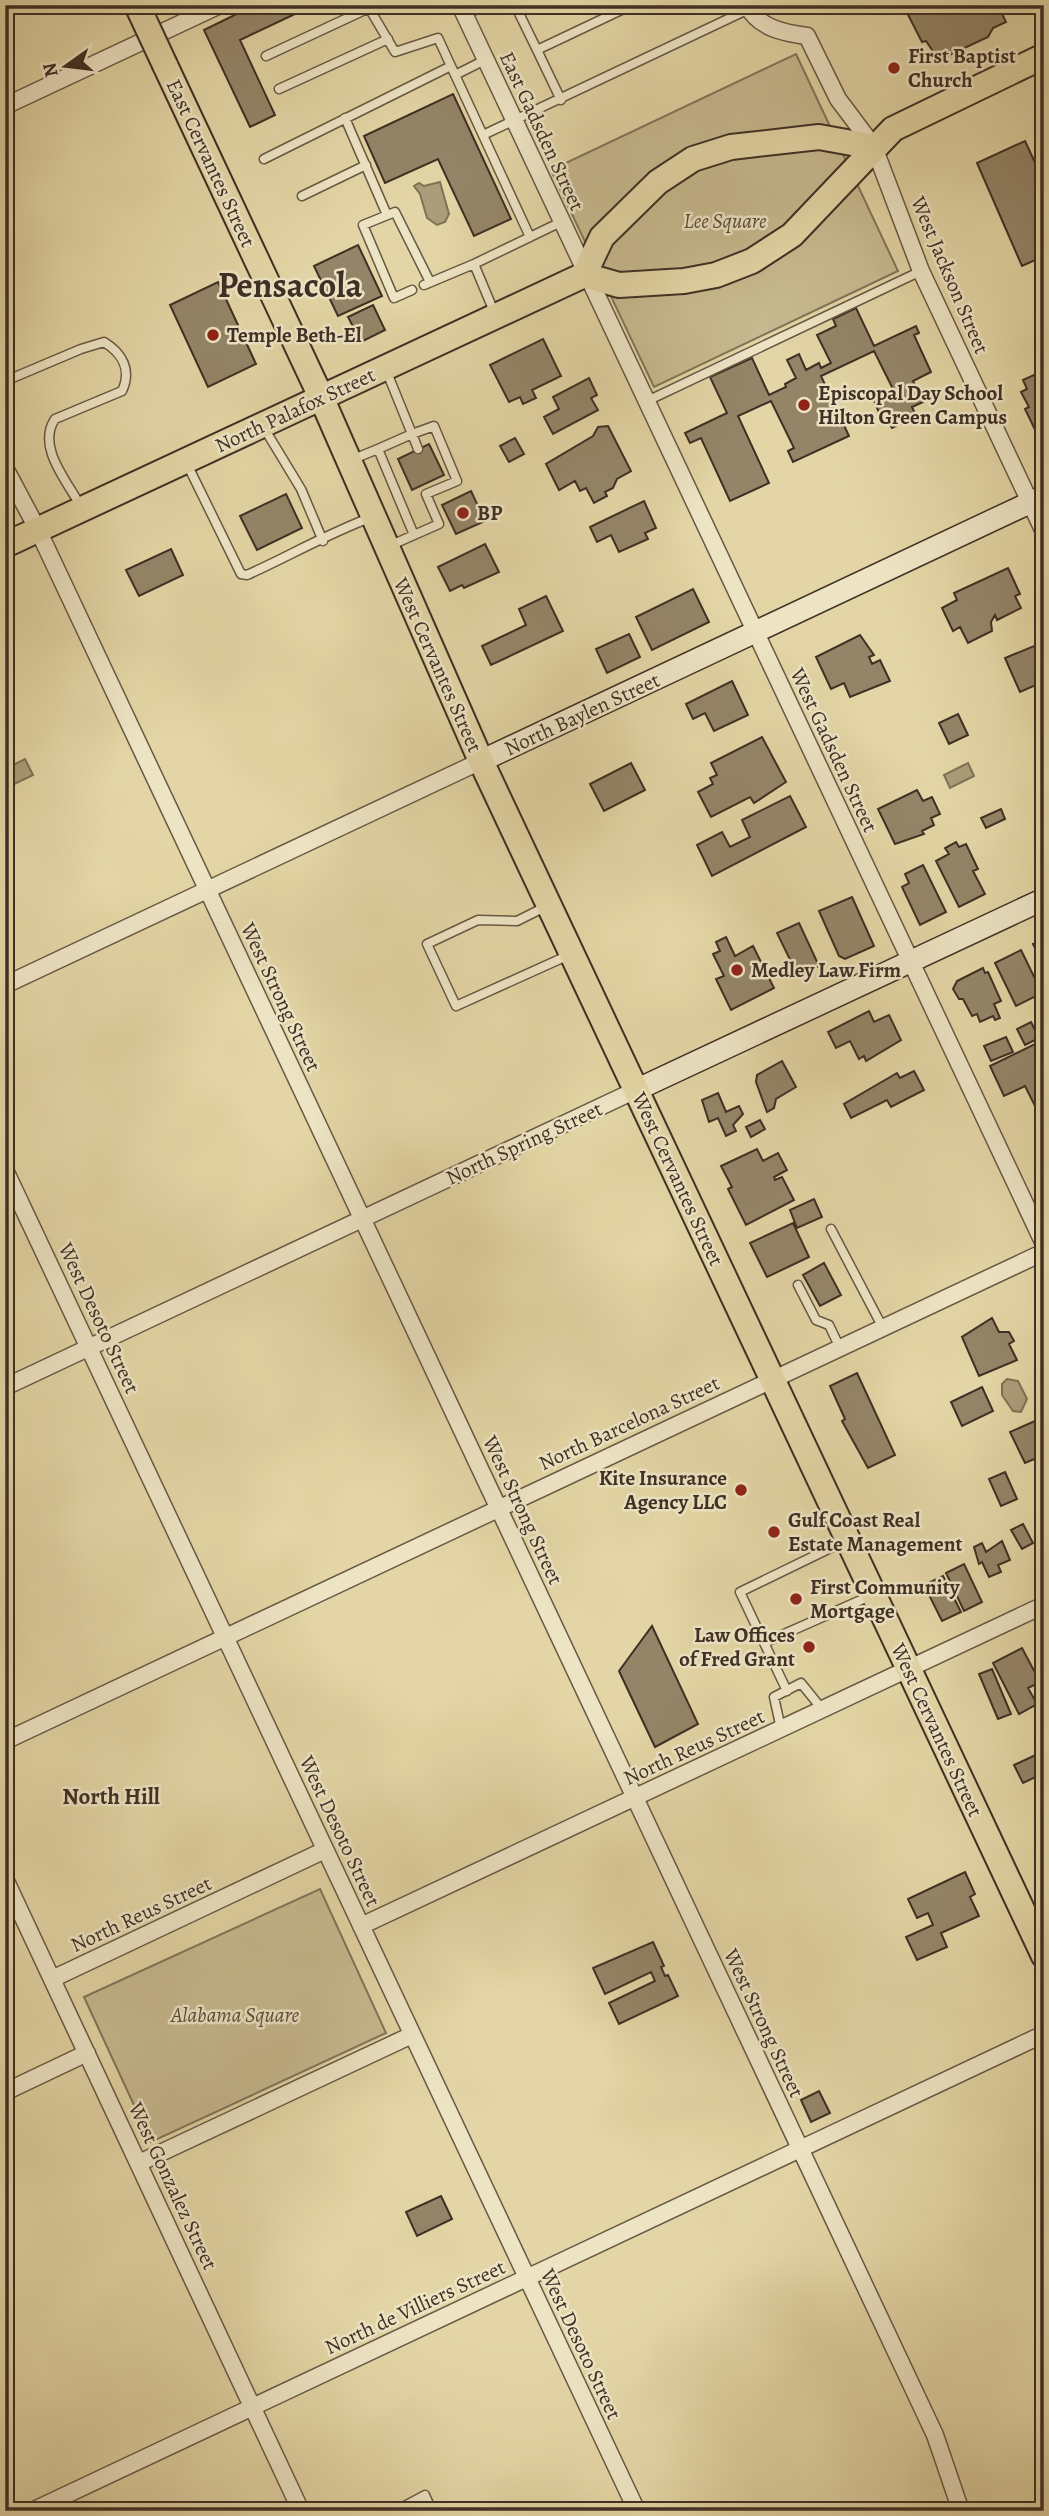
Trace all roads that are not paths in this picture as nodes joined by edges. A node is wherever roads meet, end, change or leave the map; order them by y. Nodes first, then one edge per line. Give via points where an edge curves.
1 (137, 5) edge
2 (220, 5) edge
3 (486, 5) edge
4 (515, 5) edge
5 (632, 5) edge
6 (748, 7) edge
7 (462, 10) edge
8 (388, 39) junction
9 (537, 50) junction
10 (266, 56) dead end
11 (1044, 56) edge
12 (485, 60) junction
13 (451, 66) junction
14 (455, 75) junction
15 (279, 89) dead end
16 (561, 100) junction
17 (5, 106) edge
18 (345, 118) junction
19 (514, 121) junction
20 (483, 135) junction
21 (874, 148) junction
22 (264, 159) dead end
23 (366, 165) junction
24 (302, 196) dead end
25 (387, 215) junction
26 (561, 222) junction
27 (530, 237) junction
28 (474, 264) junction
29 (922, 271) junction
30 (584, 275) junction
31 (412, 290) dead end
32 (495, 316) junction
33 (385, 367) junction
34 (5, 377) edge
35 (321, 397) junction
36 (647, 401) junction
37 (262, 426) junction
38 (412, 435) junction
39 (378, 449) junction
40 (418, 449) dead end
41 (185, 461) junction
42 (349, 461) junction
43 (5, 468) edge
44 (432, 480) dead end
45 (437, 490) junction
46 (1037, 499) edge
47 (83, 509) junction
48 (373, 517) junction
49 (38, 530) junction
50 (1044, 532) edge
51 (414, 535) junction
52 (323, 541) junction
53 (5, 545) edge
54 (386, 547) junction
55 (755, 632) junction
56 (481, 761) junction
57 (207, 890) junction
58 (1044, 899) edge
59 (549, 905) junction
60 (572, 954) junction
61 (910, 962) junction
62 (5, 985) edge
63 (636, 1090) junction
64 (5, 1170) edge
65 (362, 1219) junction
66 (831, 1229) dead end
67 (1044, 1244) edge
68 (1044, 1252) edge
69 (797, 1285) dead end
70 (883, 1328) junction
71 (90, 1347) junction
72 (840, 1348) junction
73 (772, 1379) junction
74 (5, 1387) edge
75 (499, 1508) junction
76 (847, 1539) junction
77 (873, 1595) junction
78 (1044, 1605) edge
79 (225, 1637) junction
80 (764, 1643) junction
81 (908, 1669) junction
82 (786, 1691) junction
83 (822, 1710) junction
84 (781, 1728) junction
85 (5, 1741) edge
86 (635, 1797) junction
87 (325, 1850) junction
88 (5, 1880) edge
89 (361, 1926) junction
90 (1044, 1956) edge
91 (52, 1979) junction
92 (1044, 2034) edge
93 (412, 2035) junction
94 (87, 2053) junction
95 (5, 2092) edge
96 (801, 2149) junction
97 (139, 2163) junction
98 (526, 2277) junction
99 (253, 2407) junction
100 (32, 2511) edge
101 (301, 2511) edge
102 (395, 2511) edge
103 (432, 2511) edge
104 (637, 2511) edge
105 (961, 2511) edge

1 - 35 main road, East Cervantes Street, bridge
2 - 17 street
3 - 7 lane
4 - 9 lane
5 - 9 lane
6 - 16 lane
6 - 21 street, West Jackson Street via 778,32 807,36 838,99
7 - 12 street, East Gadsden Street
8 - 10 lane via 369,8
8 - 13 lane via 395,52 438,38
8 - 15 lane
9 - 16 lane
11 - 21 main road via 893,129
12 - 14 lane
12 - 19 street, East Gadsden Street
13 - 14 lane
13 - 18 lane
14 - 20 lane
16 - 19 lane
18 - 22 lane
18 - 23 lane
19 - 20 lane
19 - 26 street, East Gadsden Street
20 - 27 lane
21 - 29 street, West Jackson Street
21 - 30 main road via 792,235 732,270 684,281 619,285
21 - 30 main road via 819,137 732,147 692,159 658,181 602,237
23 - 24 lane
23 - 25 lane
25 - 28 lane via 395,212 427,283
25 - 31 lane via 363,225 394,298
26 - 27 lane
26 - 30 street, East Gadsden Street
27 - 28 lane
28 - 32 lane
29 - 36 lane
29 - 46 street, West Jackson Street
30 - 32 main road, North Palafox Street
30 - 36 street, West Gadsden Street
32 - 33 main road, North Palafox Street
33 - 35 main road, North Palafox Street
33 - 38 lane
34 - 47 lane via 10,379 104,342 119,351 127,371 122,391 55,419 49,428 54,460
35 - 37 main road, North Palafox Street
35 - 42 main road, West Cervantes Street
36 - 55 street, West Gadsden Street
37 - 41 main road, North Palafox Street
37 - 52 lane via 301,489
38 - 39 lane
38 - 40 lane
38 - 45 lane via 434,426 457,481
39 - 42 lane
39 - 51 lane
41 - 47 main road, North Palafox Street
41 - 52 lane via 241,574
42 - 48 main road, West Cervantes Street
43 - 49 street, West Strong Street
44 - 45 lane
45 - 51 lane via 426,495 439,524
46 - 50 street, West Jackson Street
46 - 55 street, North Baylen Street
47 - 49 main road, North Palafox Street
48 - 52 lane
48 - 54 main road, West Cervantes Street
49 - 53 main road, North Palafox Street
49 - 57 street, West Strong Street
51 - 54 lane
54 - 56 main road, West Cervantes Street
55 - 56 street, North Baylen Street
55 - 61 street, West Gadsden Street
56 - 57 street, North Baylen Street
56 - 59 main road, West Cervantes Street
57 - 62 street, North Baylen Street
57 - 65 street, West Strong Street
58 - 61 street, North Spring Street
59 - 60 main road, West Cervantes Street
59 - 60 lane via 517,921 478,920 427,944 456,1006
60 - 63 main road, West Cervantes Street
61 - 63 street, North Spring Street
61 - 67 street, West Gadsden Street
63 - 65 street, North Spring Street
63 - 73 main road, West Cervantes Street
64 - 71 street, West Desoto Street
65 - 71 street, North Spring Street
65 - 75 street, West Strong Street
66 - 70 lane
68 - 70 street, North Barcelona Street
69 - 72 lane via 816,1320 829,1325
70 - 72 street, North Barcelona Street
71 - 74 street, North Spring Street
71 - 79 street, West Desoto Street
72 - 73 street, North Barcelona Street
73 - 75 street, North Barcelona Street
73 - 76 main road, West Cervantes Street
75 - 79 street, North Barcelona Street
75 - 86 street, West Strong Street
76 - 77 main road, West Cervantes Street
76 - 80 lane via 740,1592
77 - 80 lane
77 - 81 main road, West Cervantes Street
78 - 81 street, North Reus Street
79 - 85 street, North Barcelona Street
79 - 87 street, West Desoto Street
80 - 82 lane
81 - 83 street, North Reus Street
81 - 90 main road, West Cervantes Street
82 - 83 lane via 801,1683
82 - 84 lane via 774,1697
83 - 84 street, North Reus Street
84 - 86 street, North Reus Street
86 - 89 street, North Reus Street
86 - 96 street, West Strong Street
87 - 89 street, West Desoto Street
87 - 91 street, North Reus Street
88 - 91 street, West Gonzalez Street
89 - 93 street, West Desoto Street
91 - 94 street, West Gonzalez Street
92 - 96 street, North de Villiers Street
93 - 97 street
93 - 98 street, West Desoto Street
94 - 95 street
94 - 97 street, West Gonzalez Street
96 - 98 street, North de Villiers Street
96 - 105 street, West Strong Street via 935,2435
97 - 99 street, West Gonzalez Street
98 - 99 street, North de Villiers Street
98 - 104 street, West Desoto Street
99 - 100 street, North de Villiers Street
99 - 101 street, West Gonzalez Street
102 - 103 lane via 425,2495

